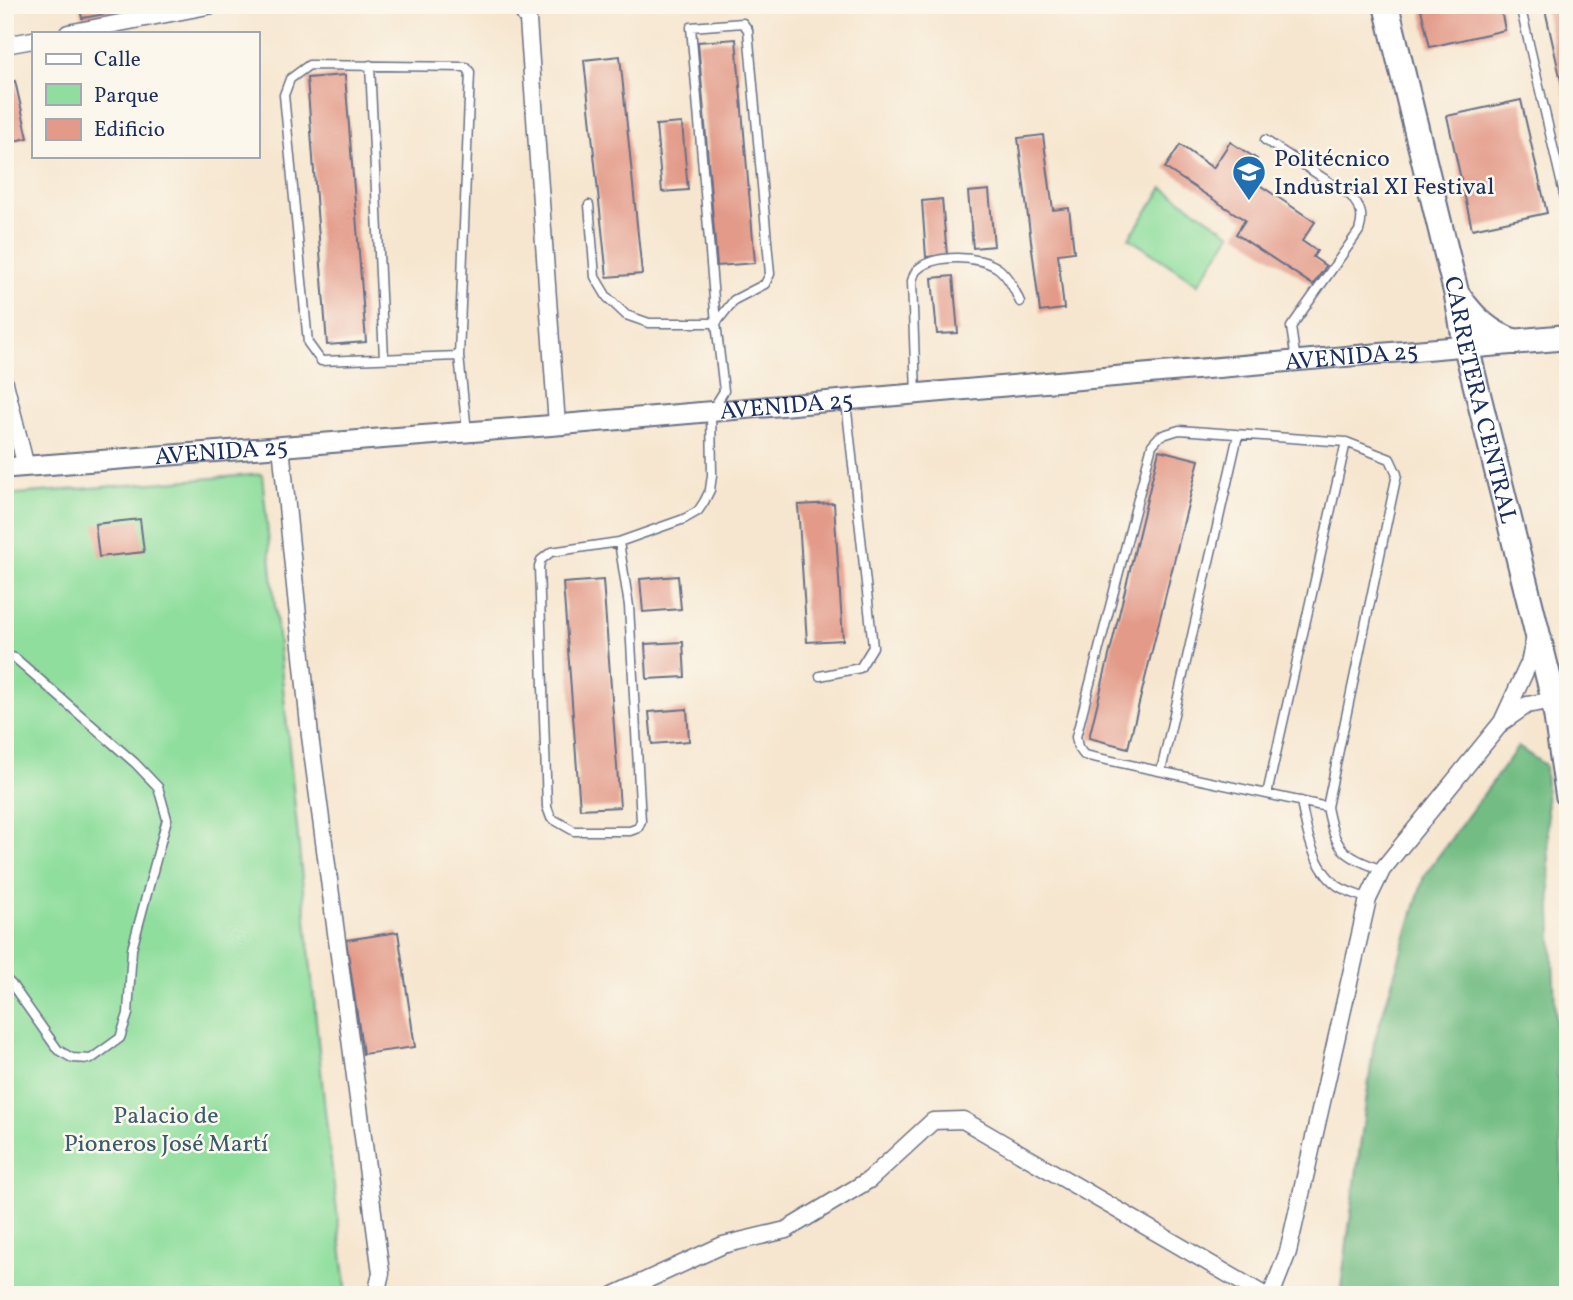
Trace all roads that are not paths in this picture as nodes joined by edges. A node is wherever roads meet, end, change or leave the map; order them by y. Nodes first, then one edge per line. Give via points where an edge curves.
1 (213, 5) edge
2 (519, 5) edge
3 (1386, 5) edge
4 (1520, 5) edge
5 (73, 32) edge
6 (32, 40) edge
7 (5, 45) edge
8 (370, 65) junction
9 (1265, 140) dead end
10 (1563, 173) edge
11 (589, 205) dead end
12 (1568, 211) edge
13 (1457, 296) junction
14 (1020, 302) dead end
15 (716, 323) junction
16 (1568, 337) edge
17 (1516, 342) junction
18 (1466, 346) junction
19 (459, 356) junction
20 (384, 358) junction
21 (1296, 361) junction
22 (5, 383) edge
23 (916, 394) junction
24 (846, 400) junction
25 (712, 412) junction
26 (557, 425) junction
27 (467, 432) junction
28 (1238, 435) junction
29 (1346, 442) junction
30 (281, 446) junction
31 (26, 467) junction
32 (5, 468) edge
33 (619, 542) junction
34 (1536, 629) junction
35 (5, 655) edge
36 (820, 676) dead end
37 (1554, 700) junction
38 (1502, 722) junction
39 (1161, 771) junction
40 (1267, 794) junction
41 (1568, 795) edge
42 (1301, 801) junction
43 (1327, 807) junction
44 (1382, 870) junction
45 (1368, 900) junction
46 (5, 978) edge
47 (376, 1295) edge
48 (614, 1295) edge
49 (1264, 1295) edge
50 (1271, 1295) edge

1 - 5 street
2 - 26 street via 528,20
3 - 13 main road, CARRETERA CENTRAL
4 - 10 lane
6 - 7 street
8 - 19 lane via 466,67 470,72
8 - 20 lane
8 - 20 lane via 309,65 290,79 284,95 308,342 321,361
9 - 21 lane via 1351,196 1364,218 1291,327
10 - 12 lane
11 - 15 lane via 595,276 625,315 649,323
13 - 17 main road via 1473,318
13 - 18 main road, CARRETERA CENTRAL
14 - 23 lane via 1001,270 985,261 966,257 933,262 917,271 912,281
15 - 15 lane via 691,27 743,23 748,30 770,274 765,284 734,300
15 - 25 lane via 724,391
16 - 17 main road, AVENIDA 25
17 - 18 main road, AVENIDA 25
18 - 21 street, AVENIDA 25
18 - 34 main road, CARRETERA CENTRAL
19 - 20 lane
19 - 27 lane
21 - 23 street, AVENIDA 25
22 - 31 street
23 - 24 street, AVENIDA 25
24 - 25 street, AVENIDA 25
24 - 36 lane via 873,647 860,668
25 - 26 street, AVENIDA 25
25 - 33 lane via 710,490 698,512
26 - 27 street, AVENIDA 25
27 - 30 street, AVENIDA 25
28 - 29 lane
28 - 39 lane
28 - 39 lane via 1179,430 1160,436 1152,445 1076,737 1084,755
29 - 40 lane
29 - 43 lane via 1390,459 1397,474
30 - 31 street, AVENIDA 25
30 - 47 street via 310,736 381,1273
31 - 32 street, AVENIDA 25
33 - 33 lane via 629,606 641,821 630,831 574,831 551,818 547,807 539,567 551,552
34 - 37 main road, CARRETERA CENTRAL
34 - 38 street via 1529,663
35 - 46 lane via 15,657 135,763 158,787 167,819 132,949 128,1014 120,1038 91,1059 72,1058 58,1051
37 - 38 street via 1527,705
37 - 41 main road, CARRETERA CENTRAL
38 - 44 street
39 - 40 lane
40 - 42 lane
42 - 43 lane
42 - 45 lane via 1307,830 1326,874 1339,887
43 - 44 lane via 1332,834 1341,850
44 - 45 street
45 - 50 street via 1288,1252
48 - 49 street via 723,1245 786,1230 869,1181 933,1121 963,1120

